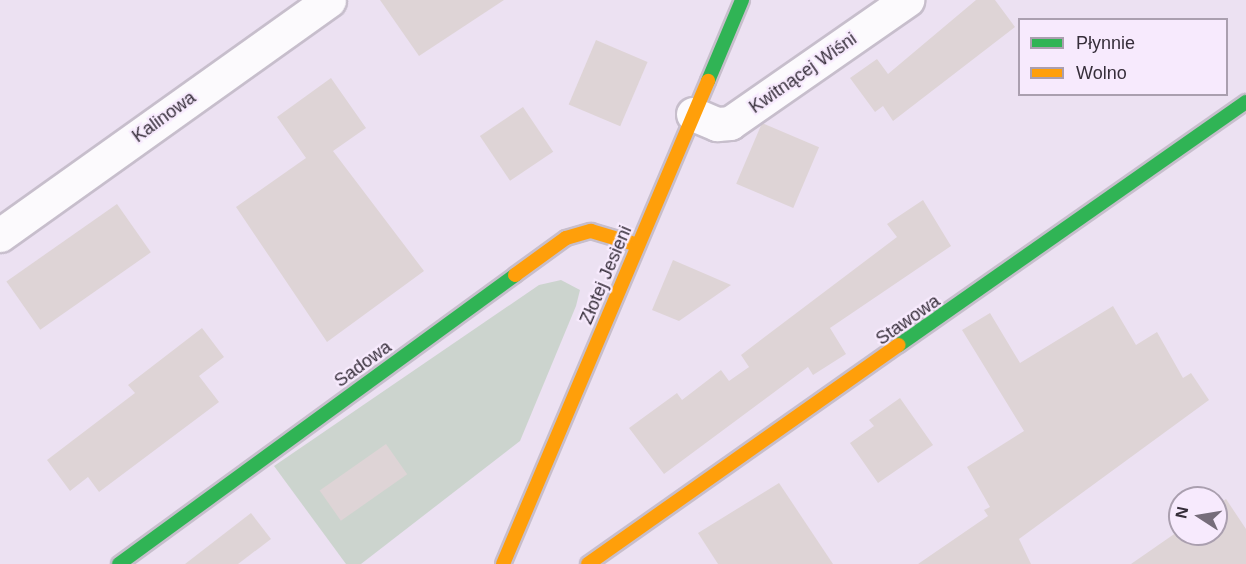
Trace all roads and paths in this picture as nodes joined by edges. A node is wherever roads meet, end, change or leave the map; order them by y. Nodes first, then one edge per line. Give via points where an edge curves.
1 (329, 0) edge
2 (742, 0) edge
3 (907, 0) edge
4 (1246, 102) edge
5 (693, 114) junction
6 (0, 234) edge
7 (638, 245) junction
8 (119, 564) edge
9 (503, 564) edge
10 (588, 564) edge

1 - 6 street, Kalinowa
2 - 5 street, Złotej Jesieni
3 - 5 street, Kwitnącej Wiśni via 730,123 717,124
4 - 10 street, Stawowa
5 - 7 street, Złotej Jesieni
7 - 8 street, Sadowa via 591,231 566,238
7 - 9 street, Złotej Jesieni

